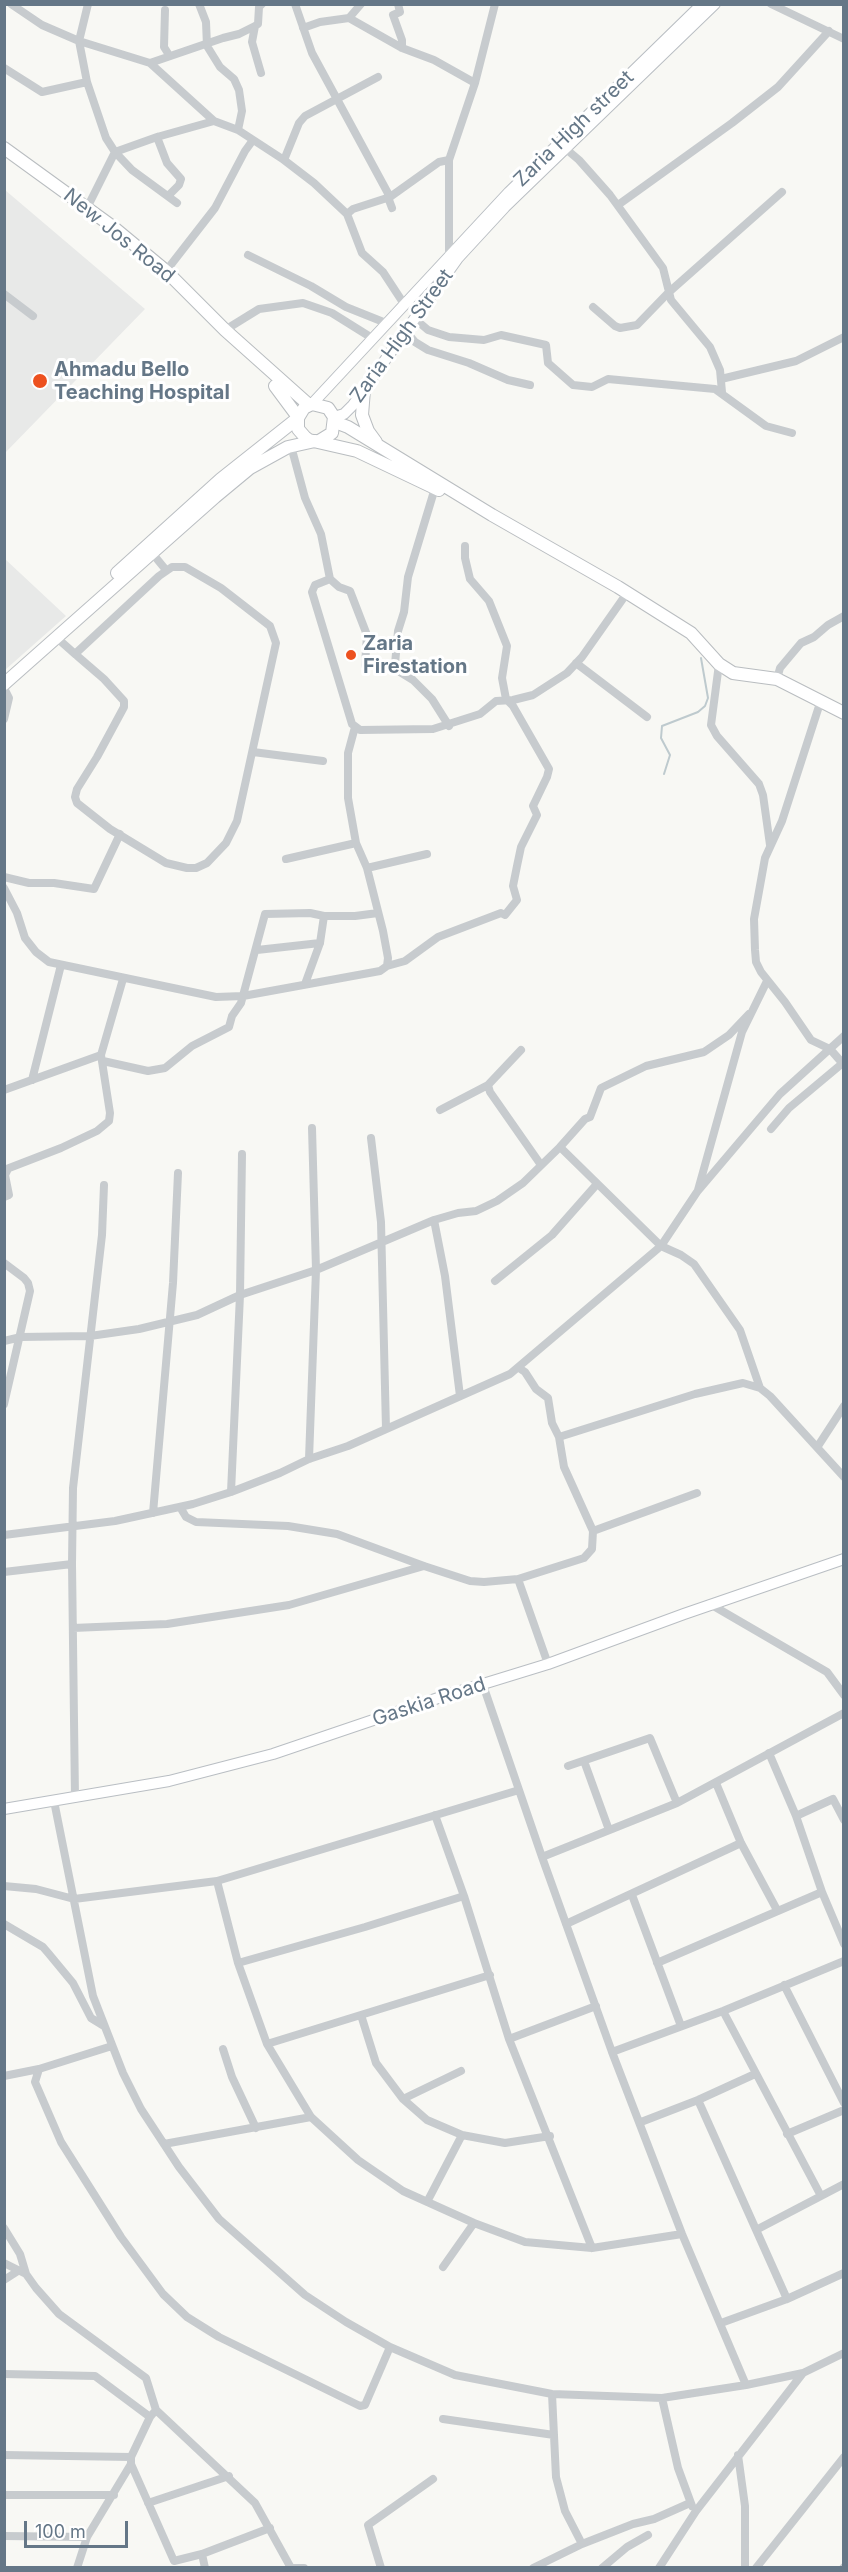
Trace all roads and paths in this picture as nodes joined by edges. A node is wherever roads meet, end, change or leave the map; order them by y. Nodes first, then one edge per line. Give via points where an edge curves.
1 (11, 4) edge
2 (88, 4) edge
3 (199, 4) edge
4 (262, 4) edge
5 (295, 4) edge
6 (361, 4) edge
7 (398, 4) edge
8 (495, 4) edge
9 (702, 4) edge
10 (715, 4) edge
11 (771, 4) edge
12 (165, 6) edge
13 (349, 18) junction
14 (255, 26) junction
15 (303, 28) junction
16 (829, 31) junction
17 (843, 39) edge
18 (79, 41) junction
19 (206, 43) junction
20 (402, 48) junction
21 (169, 55) junction
22 (150, 63) junction
23 (4, 68) edge
24 (261, 73) dead end
25 (378, 77) dead end
26 (87, 82) junction
27 (475, 83) junction
28 (338, 98) junction
29 (214, 121) junction
30 (238, 130) junction
31 (157, 137) junction
32 (253, 140) junction
33 (4, 148) edge
34 (566, 149) junction
35 (115, 152) junction
36 (284, 160) junction
37 (449, 160) junction
38 (782, 192) dead end
39 (168, 196) junction
40 (390, 197) junction
41 (177, 203) dead end
42 (618, 205) junction
43 (87, 208) junction
44 (392, 208) dead end
45 (347, 214) junction
46 (465, 250) joint
47 (248, 255) dead end
48 (449, 256) junction
49 (166, 271) junction
50 (668, 293) junction
51 (4, 294) edge
52 (404, 304) junction
53 (593, 307) dead end
54 (33, 316) dead end
55 (415, 320) junction
56 (386, 323) junction
57 (226, 331) junction
58 (406, 331) junction
59 (843, 337) edge
60 (372, 338) junction
61 (721, 379) junction
62 (530, 385) dead end
63 (364, 390) junction
64 (722, 392) junction
65 (310, 405) junction
66 (298, 417) junction
67 (335, 420) junction
68 (792, 433) dead end
69 (317, 441) junction
70 (291, 446) junction
71 (388, 452) junction
72 (435, 488) junction
73 (492, 515) junction
74 (465, 546) dead end
75 (148, 551) junction
76 (166, 570) junction
77 (330, 579) junction
78 (627, 593) junction
79 (843, 616) edge
80 (57, 638) junction
81 (75, 654) junction
82 (576, 663) junction
83 (719, 664) junction
84 (366, 665) dead end
85 (4, 674) edge
86 (777, 679) junction
87 (4, 686) edge
88 (506, 699) junction
89 (821, 700) junction
90 (843, 713) edge
91 (647, 717) dead end
92 (4, 719) edge
93 (449, 726) junction
94 (355, 727) junction
95 (253, 752) junction
96 (323, 762) dead end
97 (120, 834) junction
98 (356, 843) junction
99 (770, 847) junction
100 (427, 854) dead end
101 (286, 859) dead end
102 (367, 868) junction
103 (4, 877) edge
104 (4, 888) edge
105 (378, 913) junction
106 (324, 916) junction
107 (320, 943) junction
108 (256, 950) junction
109 (61, 965) junction
110 (387, 966) junction
111 (123, 979) junction
112 (767, 981) junction
113 (305, 984) junction
114 (243, 996) junction
115 (749, 1014) junction
116 (843, 1035) edge
117 (830, 1049) junction
118 (521, 1050) dead end
119 (102, 1058) junction
120 (843, 1063) edge
121 (32, 1080) junction
122 (488, 1085) junction
123 (4, 1090) edge
124 (440, 1110) dead end
125 (312, 1128) dead end
126 (771, 1129) dead end
127 (371, 1138) dead end
128 (560, 1147) junction
129 (242, 1154) dead end
130 (541, 1165) junction
131 (6, 1169) edge
132 (178, 1173) dead end
133 (597, 1184) junction
134 (104, 1185) dead end
135 (697, 1192) junction
136 (4, 1197) edge
137 (434, 1220) junction
138 (381, 1245) junction
139 (661, 1246) junction
140 (4, 1263) edge
141 (316, 1270) junction
142 (495, 1281) dead end
143 (240, 1295) junction
144 (169, 1322) junction
145 (90, 1336) junction
146 (21, 1337) junction
147 (4, 1341) edge
148 (519, 1368) junction
149 (760, 1388) junction
150 (460, 1396) junction
151 (5, 1398) edge
152 (843, 1407) edge
153 (386, 1429) junction
154 (559, 1437) junction
155 (818, 1446) junction
156 (309, 1459) junction
157 (843, 1477) edge
158 (231, 1492) junction
159 (698, 1493) dead end
160 (180, 1507) junction
161 (153, 1513) junction
162 (72, 1526) junction
163 (593, 1531) junction
164 (4, 1535) edge
165 (843, 1559) edge
166 (72, 1564) junction
167 (424, 1566) junction
168 (4, 1572) edge
169 (518, 1579) junction
170 (710, 1604) junction
171 (73, 1628) junction
172 (548, 1664) junction
173 (483, 1685) junction
174 (843, 1695) edge
175 (843, 1713) edge
176 (770, 1753) junction
177 (584, 1761) junction
178 (568, 1766) dead end
179 (716, 1783) junction
180 (519, 1790) junction
181 (75, 1798) junction
182 (54, 1801) junction
183 (677, 1803) junction
184 (4, 1809) edge
185 (435, 1815) junction
186 (796, 1816) junction
187 (843, 1820) edge
188 (609, 1830) junction
189 (741, 1843) junction
190 (542, 1857) junction
191 (217, 1881) junction
192 (4, 1886) edge
193 (822, 1892) junction
194 (632, 1895) junction
195 (464, 1896) junction
196 (74, 1899) junction
197 (777, 1910) junction
198 (4, 1924) edge
199 (566, 1924) junction
200 (843, 1944) edge
201 (843, 1961) edge
202 (238, 1963) junction
203 (657, 1963) junction
204 (490, 1975) junction
205 (784, 1985) junction
206 (596, 2006) junction
207 (723, 2011) junction
208 (361, 2015) junction
209 (104, 2026) junction
210 (681, 2026) junction
211 (510, 2038) junction
212 (267, 2044) junction
213 (112, 2046) junction
214 (223, 2049) dead end
215 (612, 2052) junction
216 (39, 2069) junction
217 (461, 2071) dead end
218 (755, 2074) junction
219 (4, 2076) edge
220 (404, 2099) junction
221 (698, 2100) junction
222 (843, 2103) edge
223 (843, 2110) edge
224 (310, 2117) junction
225 (641, 2122) junction
226 (256, 2127) junction
227 (787, 2134) junction
228 (462, 2135) junction
229 (550, 2136) junction
230 (164, 2144) junction
231 (843, 2184) edge
232 (821, 2196) junction
233 (427, 2202) junction
234 (474, 2223) junction
235 (4, 2228) edge
236 (756, 2230) junction
237 (682, 2234) junction
238 (591, 2248) junction
239 (4, 2263) edge
240 (443, 2267) dead end
241 (22, 2272) junction
242 (843, 2273) edge
243 (4, 2280) edge
244 (787, 2299) junction
245 (721, 2323) junction
246 (390, 2347) junction
247 (842, 2356) edge
248 (803, 2373) junction
249 (4, 2374) edge
250 (746, 2385) junction
251 (552, 2394) junction
252 (662, 2398) junction
253 (156, 2410) junction
254 (150, 2416) junction
255 (443, 2418) dead end
256 (554, 2435) junction
257 (4, 2455) edge
258 (738, 2455) junction
259 (843, 2457) edge
260 (131, 2461) junction
261 (229, 2476) junction
262 (433, 2479) dead end
263 (114, 2495) junction
264 (4, 2496) edge
265 (690, 2503) junction
266 (148, 2504) junction
267 (696, 2511) junction
268 (270, 2528) junction
269 (648, 2535) dead end
270 (4, 2536) edge
271 (87, 2537) junction
272 (582, 2544) junction
273 (202, 2554) junction
274 (77, 2568) edge
275 (205, 2568) edge
276 (291, 2568) edge
277 (304, 2568) edge
278 (381, 2568) edge
279 (533, 2568) edge
280 (602, 2568) edge
281 (659, 2568) edge
282 (745, 2568) edge
283 (756, 2568) edge

1 - 18 street via 42,25
2 - 18 street
3 - 19 street via 206,22
4 - 14 street
5 - 15 street
6 - 13 street
7 - 20 street via 400,12 393,15
8 - 27 street
9 - 48 main road, Zaria High street via 509,192
10 - 34 main road, Zaria High street
11 - 16 street
12 - 21 street via 164,47
13 - 15 street
13 - 20 street
14 - 19 street
14 - 24 street via 253,48
15 - 28 street via 312,53
16 - 17 street
16 - 42 street via 778,87
18 - 22 street
18 - 26 street
19 - 21 street
19 - 30 street via 240,90 242,111
20 - 27 street via 434,60
21 - 22 street
22 - 29 street
23 - 26 street via 42,92
25 - 28 street
26 - 35 street via 106,138
27 - 37 street
28 - 36 street via 305,116
28 - 40 street
29 - 30 street
29 - 31 street
30 - 32 street
31 - 35 street
31 - 39 street via 167,163 181,179
32 - 36 street
32 - 49 street via 215,208
33 - 43 main road, New Jos Road
34 - 42 street
34 - 46 main road, Zaria High street
35 - 39 street
35 - 43 street
36 - 45 street
37 - 40 street via 438,162
37 - 48 street
38 - 50 street
39 - 41 street
40 - 44 street
40 - 45 street via 353,208
42 - 50 street via 663,268
43 - 49 main road, New Jos Road
45 - 52 street via 362,253 383,272
46 - 55 main road, Zaria High Street
47 - 56 street via 346,307
48 - 52 main road, Zaria High Street
49 - 57 main road, New Jos Road
50 - 53 street via 637,325 630,327 615,326
50 - 61 street via 710,347
51 - 54 street
52 - 56 main road, Zaria High Street
55 - 58 main road, Zaria High Street
55 - 64 street via 428,330 449,337 484,340 501,335 546,345 548,363 573,385 592,387 608,379
56 - 60 main road, Zaria High Street
57 - 60 street via 259,309 303,303 332,313
57 - 65 main road, New Jos Road
57 - 66 main road, New Jos Road
58 - 62 street via 428,350
58 - 63 main road, Zaria High Street
59 - 61 street via 796,361
60 - 65 main road, Zaria High Street
61 - 64 street
63 - 67 main road, Zaria High Street via 348,411
63 - 71 main road via 364,423
64 - 68 street via 766,426
65 - 66 main road
65 - 67 main road via 328,408
66 - 69 main road via 301,434
66 - 75 main road via 221,479
67 - 69 main road via 329,437
67 - 71 main road
69 - 70 main road
69 - 72 main road via 357,451
70 - 75 main road via 250,468
70 - 77 street via 305,498 321,534
71 - 73 main road
72 - 73 main road
72 - 93 street via 408,577 395,664 432,699
73 - 78 main road
74 - 88 street via 470,579 489,601 507,646 502,678
75 - 76 street
75 - 80 main road
75 - 85 main road
76 - 81 street
76 - 95 street via 185,567 220,588 270,626 275,636
77 - 84 street via 350,591 367,635
77 - 94 street via 315,585 312,592
78 - 82 street
78 - 83 main road via 692,633
79 - 86 street via 801,643 780,668
80 - 81 street
80 - 87 main road
81 - 97 street via 124,701 75,797 80,808
82 - 88 street via 533,695
82 - 91 street
83 - 86 main road via 733,673
83 - 99 street via 711,725 759,784
86 - 89 main road
87 - 92 street via 9,698
88 - 93 street
88 - 110 street via 549,769 533,806 537,815 517,866 513,886 517,900 505,915 501,913 438,937 405,961
89 - 90 main road
89 - 99 street via 792,794
93 - 94 street via 418,730
94 - 98 street via 347,773
95 - 96 street
95 - 97 street via 233,833 207,863 196,868 177,867
97 - 103 street via 94,889
98 - 101 street
98 - 102 street
99 - 112 street via 754,919 756,962
100 - 102 street
102 - 105 street
104 - 109 street via 28,942 41,956
105 - 106 street
105 - 110 street via 388,951
106 - 107 street
106 - 108 street via 265,914
107 - 108 street
107 - 113 street
108 - 114 street
109 - 111 street
109 - 121 street
110 - 113 street via 380,971
111 - 114 street via 216,997
111 - 119 street
112 - 115 street
112 - 117 street via 811,1040
113 - 114 street
114 - 119 street via 229,1027 192,1046 165,1068 148,1071
115 - 128 street via 729,1035 704,1052 646,1066 601,1088 590,1117
115 - 135 street
116 - 117 street
117 - 120 street
117 - 135 street via 780,1094
118 - 122 street
119 - 121 street
119 - 131 street via 110,1113 106,1125
120 - 126 street via 789,1108
121 - 123 street
122 - 124 street
122 - 130 street
125 - 141 street
127 - 138 street
128 - 130 street
128 - 133 street
129 - 143 street
130 - 137 street via 497,1201 476,1211
131 - 136 street via 9,1195
132 - 144 street
133 - 139 street
133 - 142 street via 552,1235
134 - 145 street
135 - 139 street
137 - 138 street
137 - 150 street
138 - 141 street
138 - 153 street
139 - 148 street
139 - 149 street via 689,1260 709,1284 740,1330
140 - 146 street via 28,1283 30,1291
141 - 143 street
141 - 156 street
143 - 144 street via 197,1315
143 - 158 street
144 - 145 street
144 - 161 street
145 - 146 street
145 - 162 street
146 - 147 street
146 - 151 street
148 - 150 street
148 - 154 street via 548,1398
149 - 154 street via 735,1383
149 - 155 street
150 - 153 street
152 - 155 street
153 - 156 street
154 - 163 street via 564,1467
155 - 157 street
156 - 158 street
158 - 160 street
159 - 163 street
160 - 161 street
160 - 167 street via 186,1517 196,1522 280,1525 320,1531
161 - 162 street
162 - 164 street
162 - 166 street
163 - 169 street via 592,1548 584,1558
165 - 170 main road, Gaskia Road
166 - 168 street
166 - 171 street
167 - 169 street via 470,1581
167 - 171 street via 289,1605 167,1624
169 - 172 street
170 - 172 main road, Gaskia Road
170 - 174 street via 827,1672
171 - 181 street
172 - 173 main road, Gaskia Road
173 - 180 street
173 - 181 main road, Gaskia Road via 273,1754 169,1781
175 - 176 street
176 - 179 street
176 - 186 street
177 - 178 street
177 - 183 street via 650,1738
177 - 188 street
179 - 183 street
179 - 189 street
180 - 185 street
180 - 190 street
181 - 182 main road, Gaskia Road
182 - 184 main road, Gaskia Road
182 - 196 street
183 - 188 street
185 - 191 street
185 - 195 street
186 - 187 street via 833,1799
186 - 193 street
188 - 190 street
189 - 194 street
189 - 197 street
190 - 199 street
191 - 196 street
191 - 202 street
192 - 196 street
193 - 197 street
193 - 200 street
194 - 199 street
194 - 203 street
195 - 202 street
195 - 204 street
196 - 209 street via 93,1996
197 - 203 street
198 - 209 street via 43,1947 73,1983 91,2018
199 - 206 street
201 - 205 street
202 - 212 street
203 - 210 street
204 - 208 street
204 - 211 street
205 - 207 street
205 - 222 street
206 - 211 street
206 - 215 street
207 - 210 street
207 - 218 street
208 - 212 street
208 - 220 street via 376,2063
209 - 213 street
210 - 215 street
211 - 229 street
212 - 224 street
213 - 216 street
213 - 230 street via 141,2109
214 - 226 street
215 - 225 street
216 - 219 street
216 - 246 street via 34,2082 61,2142 121,2237 164,2294 187,2317 219,2337 360,2406 365,2404
217 - 220 street
218 - 221 street
218 - 227 street
220 - 228 street via 427,2120
221 - 225 street
221 - 236 street
223 - 227 street
224 - 226 street
224 - 233 street via 358,2160 403,2191
225 - 237 street
226 - 230 street
227 - 232 street
228 - 229 street via 505,2143
228 - 233 street
229 - 238 street
230 - 246 street via 219,2219 253,2251 305,2295
231 - 232 street
232 - 236 street
233 - 234 street
234 - 238 street via 525,2242
234 - 240 street
235 - 241 street via 20,2254
236 - 244 street
237 - 238 street
237 - 245 street
239 - 241 street
241 - 243 street
241 - 253 street via 59,2314 146,2378
242 - 244 street
244 - 245 street
245 - 250 street
246 - 251 street via 455,2375
247 - 248 street
248 - 250 street
248 - 258 street
249 - 254 street via 95,2376
250 - 252 street
251 - 252 street
251 - 256 street
252 - 265 street
253 - 254 street
253 - 261 street
254 - 260 street
255 - 256 street
256 - 272 street via 556,2477 564,2511
257 - 260 street
258 - 267 street
258 - 282 street via 746,2506
259 - 283 street
260 - 263 street
260 - 266 street
261 - 266 street
261 - 268 street via 255,2503
262 - 278 street via 368,2524
263 - 264 street
263 - 271 street
265 - 267 street
265 - 272 street
266 - 273 street via 174,2561
267 - 281 street
268 - 273 street
268 - 276 street
269 - 280 street
270 - 271 street
271 - 274 street
272 - 279 street
273 - 275 street
276 - 277 street

